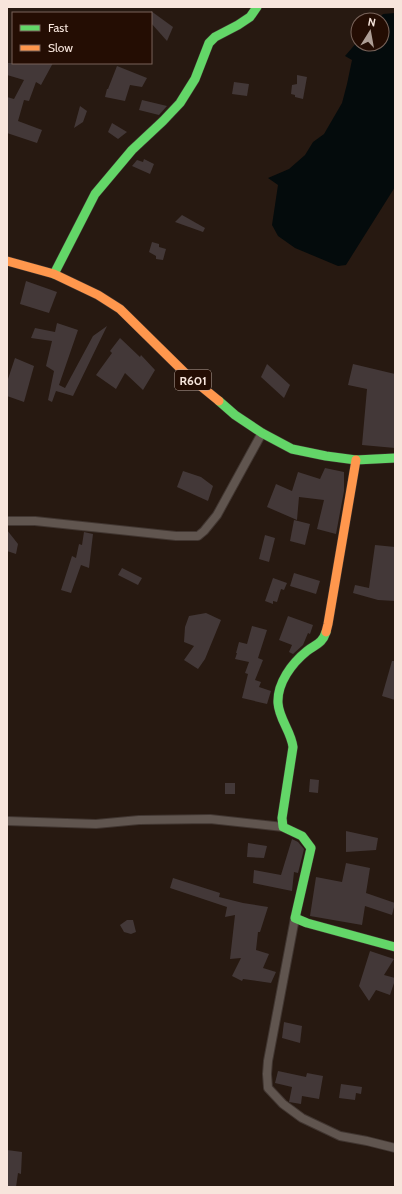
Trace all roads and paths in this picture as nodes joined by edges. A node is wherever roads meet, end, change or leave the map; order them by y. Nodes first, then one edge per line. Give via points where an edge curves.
1 (257, 7) edge
2 (7, 261) edge
3 (54, 274) junction
4 (262, 433) junction
5 (395, 458) edge
6 (356, 460) junction
7 (7, 521) edge
8 (7, 821) edge
9 (283, 827) junction
10 (295, 918) junction
11 (395, 947) edge
12 (395, 1148) edge

1 - 3 street via 250,17 209,43 195,79 180,103 132,150 95,194
2 - 3 street, R601
3 - 4 street, R601 via 98,294 120,309 186,374 235,415
4 - 6 street, R601 via 292,448
4 - 7 street via 217,515 198,536 176,536 35,521
5 - 6 street, R601
6 - 9 street via 328,624 323,639 291,666 280,690 278,703 281,717 293,741 282,818
8 - 9 street via 96,824 139,820 210,819
9 - 10 street via 304,837 311,848
10 - 11 street
10 - 12 street via 268,1061 268,1088 283,1104 302,1118 340,1136

